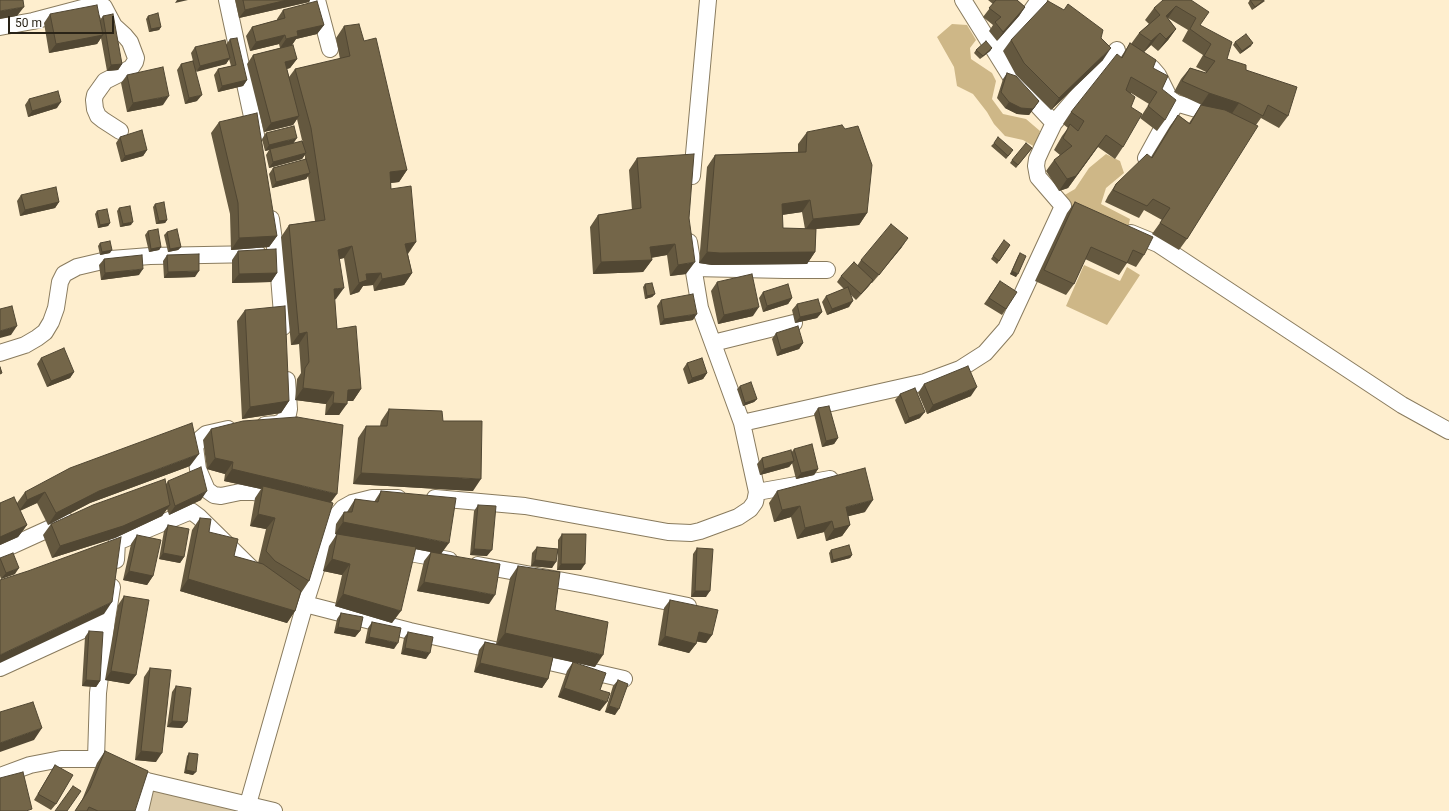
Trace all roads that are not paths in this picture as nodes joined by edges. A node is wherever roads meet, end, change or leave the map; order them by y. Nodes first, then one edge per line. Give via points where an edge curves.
1 (227, 0) edge
2 (317, 0) edge
3 (708, 0) edge
4 (963, 0) edge
5 (1045, 1) edge
6 (0, 27) edge
7 (1101, 41) edge
8 (330, 49) dead end
9 (994, 49) junction
10 (1129, 54) junction
11 (1176, 103) junction
12 (1230, 122) edge
13 (1054, 123) junction
14 (120, 131) dead end
15 (259, 153) edge
16 (1146, 158) edge
17 (690, 188) edge
18 (269, 206) edge
19 (1114, 226) edge
20 (687, 228) edge
21 (276, 254) junction
22 (694, 268) junction
23 (827, 270) dead end
24 (794, 323) dead end
25 (284, 338) edge
26 (713, 343) junction
27 (0, 353) edge
28 (285, 362) edge
29 (742, 423) junction
30 (1449, 431) edge
31 (198, 469) junction
32 (183, 476) edge
33 (847, 476) edge
34 (756, 492) junction
35 (214, 495) junction
36 (294, 501) edge
37 (194, 513) junction
38 (77, 516) edge
39 (380, 548) edge
40 (0, 551) edge
41 (269, 581) edge
42 (287, 593) edge
43 (305, 604) junction
44 (706, 610) edge
45 (107, 619) junction
46 (0, 668) edge
47 (624, 679) dead end
48 (96, 759) junction
49 (0, 776) edge
50 (147, 781) junction
51 (247, 808) edge
52 (140, 811) edge
53 (274, 811) edge

1 - 15 street
2 - 8 street
3 - 17 street
4 - 9 street
5 - 9 street
6 - 14 street via 86,8 104,7 114,26 130,42 136,58 131,68 105,81 95,95 98,116
7 - 10 street via 1107,46
9 - 13 street via 1014,81
10 - 11 street via 1153,69 1170,99
10 - 13 street
11 - 12 street
11 - 16 street
13 - 29 street via 1037,159 1038,177 1070,209 1006,329 985,353 960,368 924,382
18 - 21 street
19 - 30 street via 1158,244 1402,405
20 - 22 street
21 - 25 street
21 - 27 street via 150,256 111,259 77,267 64,274 60,282 56,308 45,332 25,344
22 - 23 street
22 - 26 street via 700,308
24 - 26 street
26 - 29 street
28 - 31 street via 289,408 282,422 206,434 195,447
29 - 34 street
31 - 32 street
31 - 35 street via 207,490
33 - 34 street
34 - 43 street via 755,502 750,509 738,517 691,533 650,530 525,506 436,498 372,498 330,512 334,539
35 - 36 street via 253,492 272,494
35 - 37 street
37 - 41 street via 250,568
37 - 45 street via 186,512 110,545 115,569
38 - 40 street
39 - 44 street via 591,586
42 - 43 street
43 - 47 street via 410,631
43 - 51 street
45 - 46 street
45 - 48 street via 98,693
48 - 49 street via 61,759 30,765
48 - 50 street
50 - 51 street
50 - 52 street
51 - 53 street

